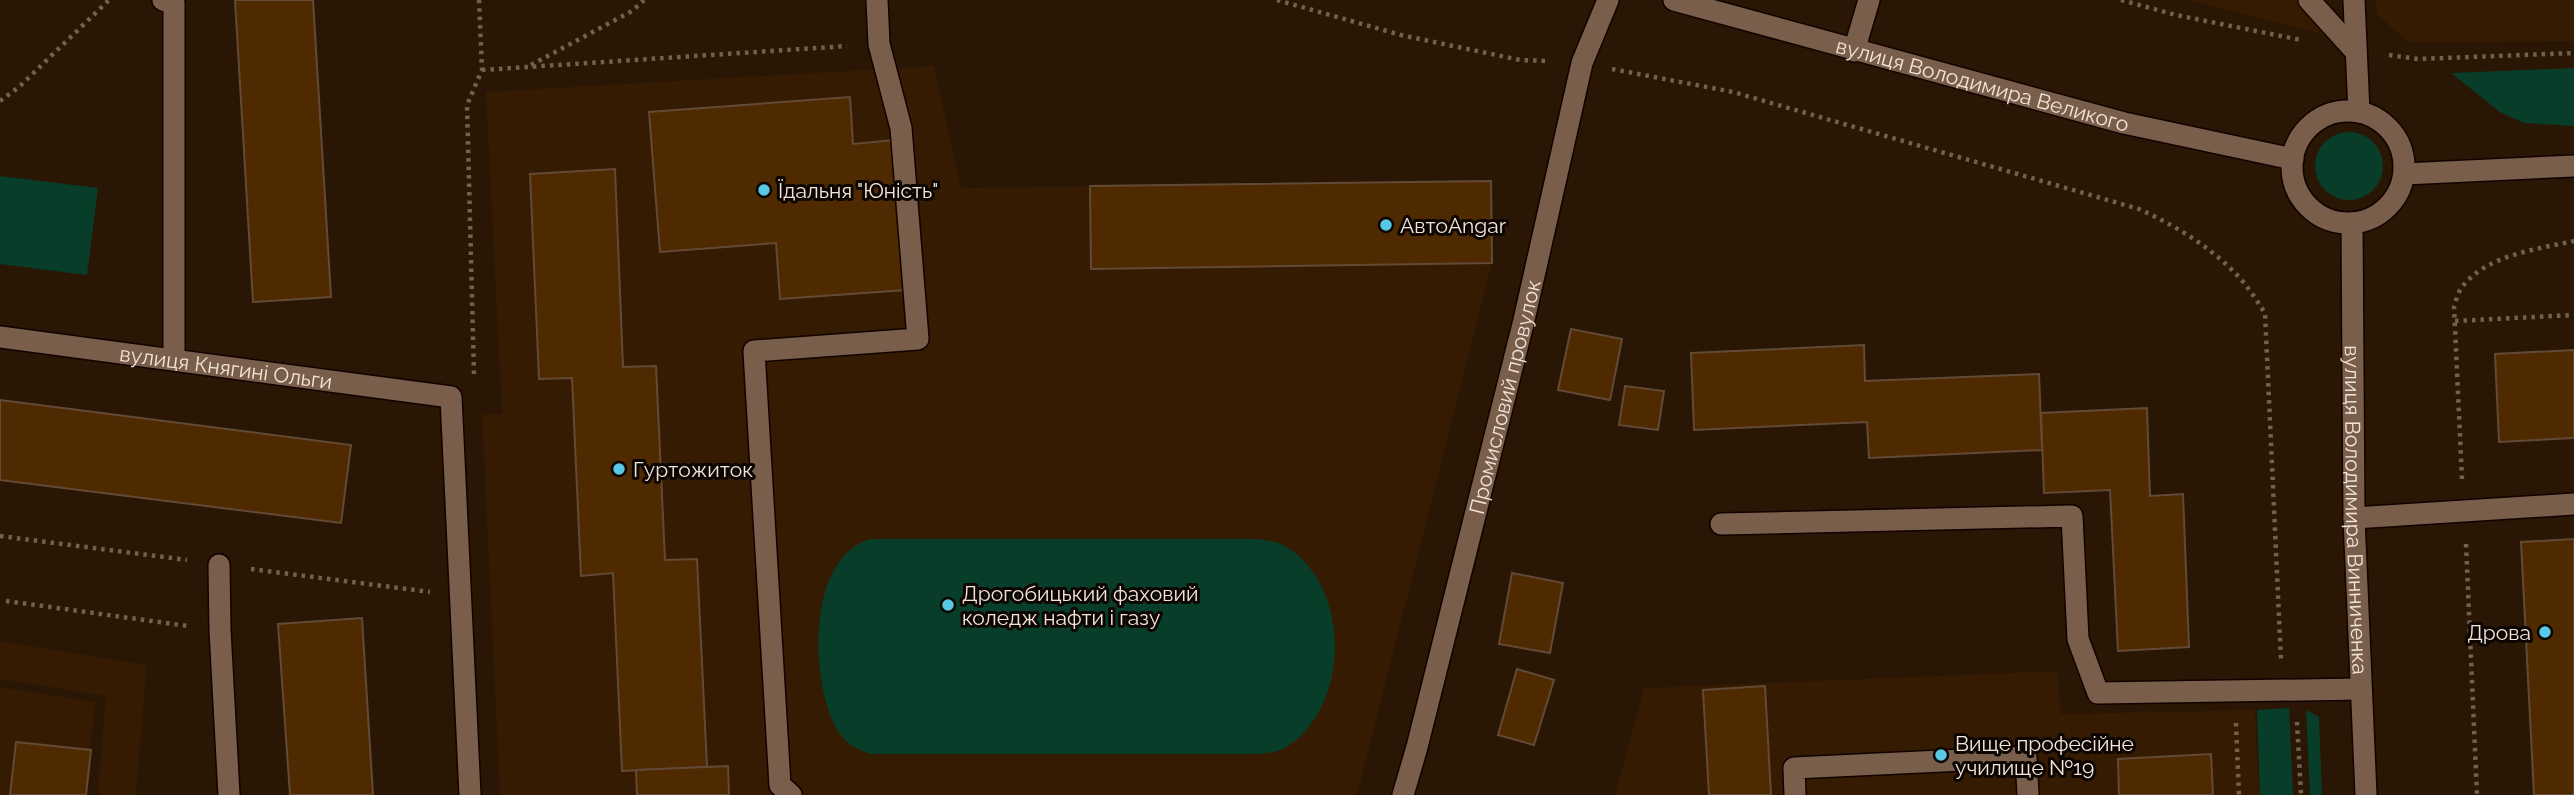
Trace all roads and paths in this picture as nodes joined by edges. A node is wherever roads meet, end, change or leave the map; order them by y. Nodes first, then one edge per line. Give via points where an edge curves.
1 (109, 0) edge
2 (163, 0) edge
3 (479, 0) edge
4 (643, 0) edge
5 (877, 0) edge
6 (1277, 0) edge
7 (1608, 0) edge
8 (1674, 0) edge
9 (1869, 0) edge
10 (2309, 0) edge
11 (2354, 0) edge
12 (879, 44) junction
13 (1854, 51) junction
14 (2356, 51) junction
15 (1582, 63) junction
16 (527, 67) junction
17 (482, 70) junction
18 (0, 101) edge
19 (2359, 112) junction
20 (2293, 159) junction
21 (2574, 166) edge
22 (2404, 174) junction
23 (2352, 223) junction
24 (2574, 241) edge
25 (2574, 315) edge
26 (2455, 321) junction
27 (0, 337) edge
28 (174, 359) junction
29 (474, 383) dead end
30 (2574, 504) edge
31 (2464, 512) junction
32 (2354, 518) junction
33 (1721, 524) dead end
34 (219, 565) dead end
35 (6, 601) dead end
36 (220, 630) junction
37 (2361, 689) junction
38 (2289, 690) junction
39 (2234, 691) junction
40 (229, 795) edge
41 (470, 795) edge
42 (791, 795) edge
43 (1403, 795) edge
44 (1795, 795) edge
45 (2028, 795) edge
46 (2239, 795) edge
47 (2301, 795) edge
48 (2366, 795) edge
49 (2477, 795) edge

1 - 18 path
2 - 28 street via 174,3
3 - 17 path
4 - 16 path
5 - 12 street
6 - 15 path via 1401,35 1520,60
7 - 15 street, Промисловий провулок
8 - 13 street, вулиця Володимира Великого
9 - 13 street
10 - 14 street
11 - 14 street
12 - 16 path
12 - 42 street via 901,128 918,339 754,351 780,785
13 - 20 street, вулиця Володимира Великого via 2124,123
14 - 19 street
15 - 38 path via 1733,92 2139,209 2175,225 2208,249 2239,277 2265,313
15 - 43 street, Промисловий провулок via 1524,320
16 - 17 path
17 - 29 path via 467,105
19 - 20 street via 2344,111 2316,122 2300,138
19 - 22 street via 2372,116 2394,134
20 - 23 street via 2297,192 2311,210 2330,220
21 - 22 street
22 - 23 street via 2391,205 2374,218
23 - 32 street, вулиця Володимира Винниченка
24 - 26 path via 2509,257 2479,271 2461,288
25 - 26 path
26 - 31 path
27 - 28 street, вулиця Княгині Ольги
28 - 41 street, вулиця Княгині Ольги via 451,397
30 - 31 street
31 - 32 street
31 - 49 path
32 - 37 street, вулиця Володимира Винниченка
33 - 39 street via 2071,516 2078,639 2098,693
34 - 36 street
35 - 36 path
36 - 40 street
37 - 38 street
37 - 48 street, вулиця Володимира Винниченка
38 - 39 street
38 - 47 path
39 - 46 path
44 - 45 street via 1794,768 2026,757

